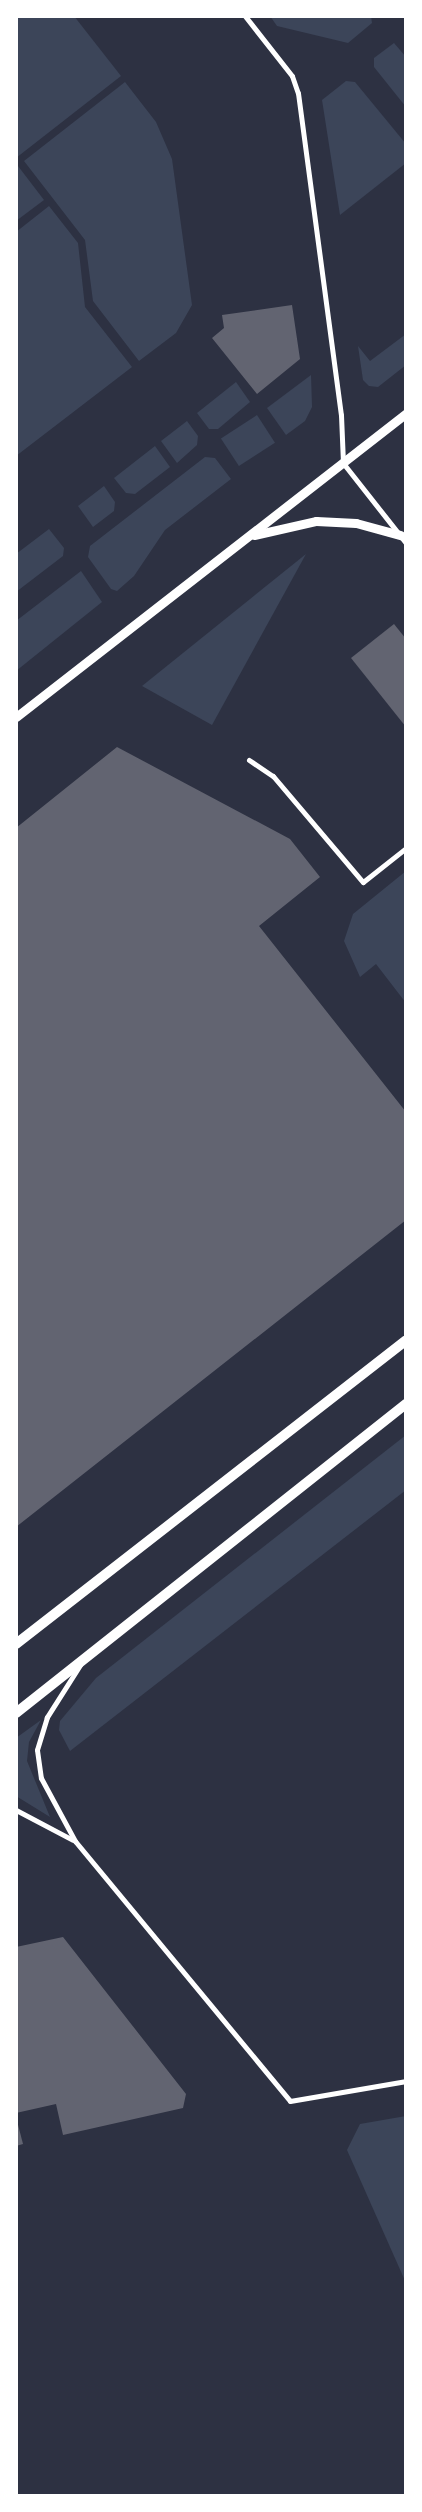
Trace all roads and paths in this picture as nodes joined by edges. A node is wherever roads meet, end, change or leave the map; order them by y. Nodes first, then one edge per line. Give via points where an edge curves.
1 (245, 16) edge
2 (406, 413) edge
3 (343, 463) junction
4 (249, 536) junction
5 (403, 539) edge
6 (16, 717) edge
7 (249, 760) dead end
8 (406, 848) edge
9 (406, 1340) edge
10 (406, 1404) edge
11 (16, 1644) edge
12 (84, 1658) junction
13 (16, 1713) edge
14 (16, 1810) edge
15 (75, 1842) junction
16 (406, 2081) edge

1 - 3 street via 292,76 298,93 341,415
2 - 3 street
3 - 4 street
3 - 5 street
4 - 5 street via 316,521 356,523
4 - 6 street
7 - 8 street via 273,776 363,882
9 - 11 main road
10 - 12 main road
12 - 13 main road
12 - 15 street via 47,1717 37,1750 42,1778
14 - 15 street
15 - 16 street via 290,2101

